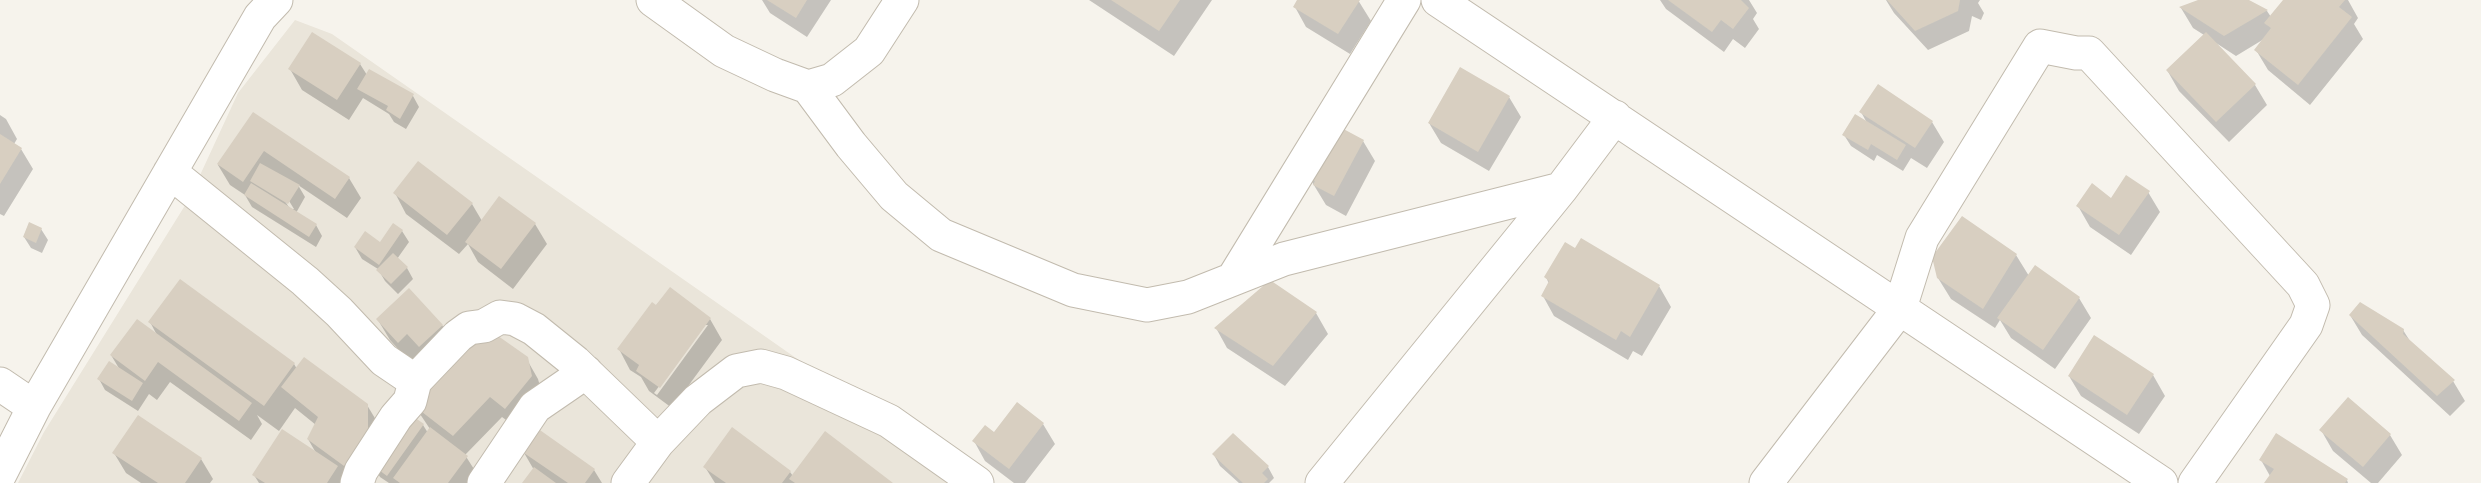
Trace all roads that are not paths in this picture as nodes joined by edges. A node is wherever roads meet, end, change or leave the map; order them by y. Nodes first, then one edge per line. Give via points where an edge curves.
1 (276, 0) edge
2 (652, 0) edge
3 (902, 0) edge
4 (1404, 0) edge
5 (1438, 0) edge
6 (808, 87) junction
7 (1615, 117) junction
8 (170, 172) junction
9 (1561, 189) junction
10 (1233, 279) junction
11 (1900, 308) junction
12 (586, 372) junction
13 (415, 381) junction
14 (0, 384) edge
15 (34, 407) junction
16 (658, 442) junction
17 (0, 474) edge
18 (971, 481) edge
19 (357, 483) edge
20 (484, 483) edge
21 (628, 483) edge
22 (1322, 483) edge
23 (1766, 483) edge
24 (2162, 483) edge
25 (2195, 483) edge

1 - 8 street via 260,17
2 - 6 street via 724,51
3 - 6 street via 869,51 832,80
4 - 10 street
5 - 7 street
6 - 10 street via 894,196 941,235 1073,290 1147,305 1188,297
7 - 9 street
7 - 11 street
8 - 13 street via 305,281 384,360
8 - 15 street
9 - 10 street via 1284,258
9 - 22 street
11 - 23 street
11 - 24 street
11 - 25 street via 1922,238 2040,46 2089,53 2303,285 2313,306 2306,325
12 - 13 street via 534,329 500,317 458,336
12 - 16 street
12 - 20 street via 535,407
13 - 19 street via 410,401 361,471
14 - 15 street
15 - 17 street
16 - 18 street via 698,400 736,371 762,366 786,373 889,421
16 - 21 street

